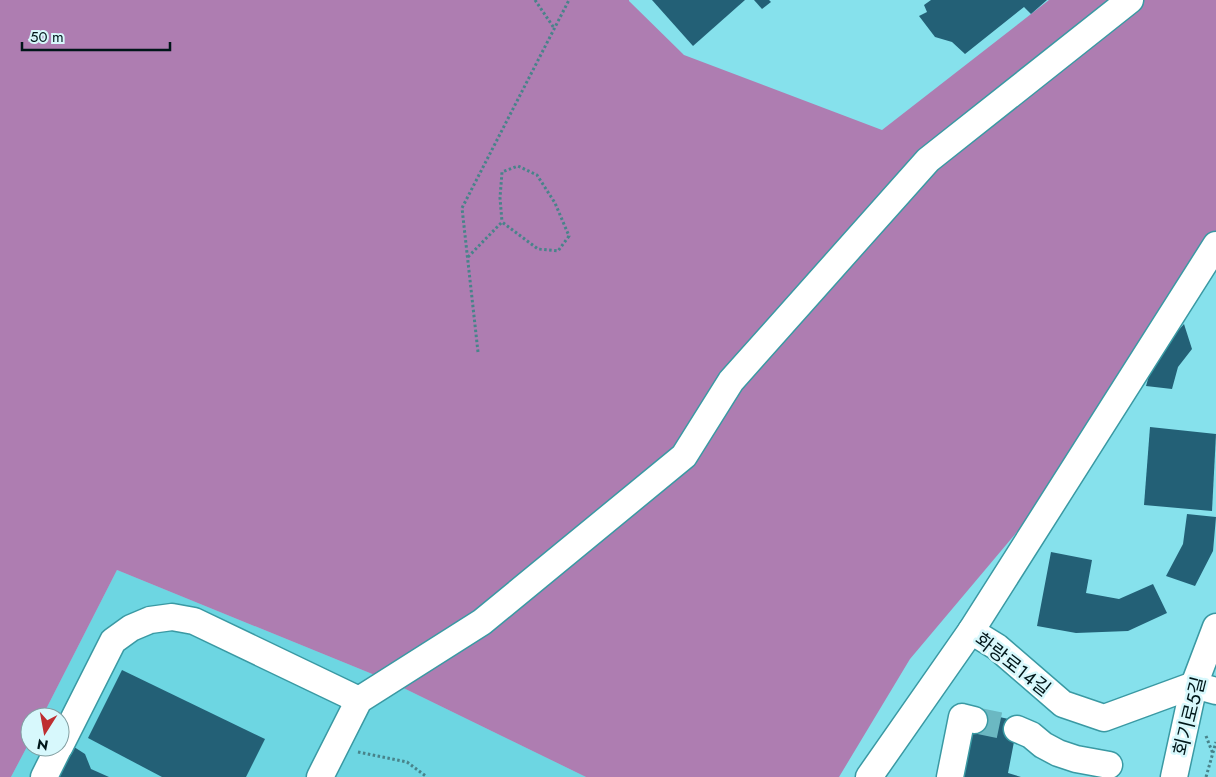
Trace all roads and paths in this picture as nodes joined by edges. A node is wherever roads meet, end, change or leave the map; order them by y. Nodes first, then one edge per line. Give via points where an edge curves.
1 (535, 0) edge
2 (569, 0) edge
3 (1130, 0) edge
4 (554, 29) junction
5 (502, 222) junction
6 (1216, 245) edge
7 (467, 258) junction
8 (478, 352) dead end
9 (1216, 627) edge
10 (971, 631) junction
11 (1205, 688) edge
12 (359, 700) junction
13 (974, 720) tunnel mouth
14 (70, 726) edge
15 (1017, 728) tunnel mouth
16 (1216, 742) edge
17 (336, 747) junction
18 (54, 757) edge
19 (1109, 765) dead end
20 (44, 777) edge
21 (320, 777) edge
22 (427, 777) edge
23 (869, 777) edge
24 (950, 777) edge
25 (1174, 777) edge
26 (1206, 777) edge

1 - 4 path
2 - 4 path
3 - 12 street via 928,160 732,381 684,456 482,622
4 - 7 path via 462,208
5 - 5 path via 538,249 558,251 569,236 537,175 518,166 502,172
5 - 7 path
6 - 10 street
7 - 8 path
9 - 11 street, 회기로5길
10 - 11 street, 화랑로14길 via 997,647 1064,704 1104,718
10 - 23 street, 화랑로14길
11 - 25 street, 회기로5길
12 - 14 street via 194,620 172,617 150,620 113,641
12 - 17 street
13 - 24 street via 962,717
15 - 19 street via 1058,753
16 - 26 path
17 - 21 street
17 - 22 path via 407,762
18 - 20 street

